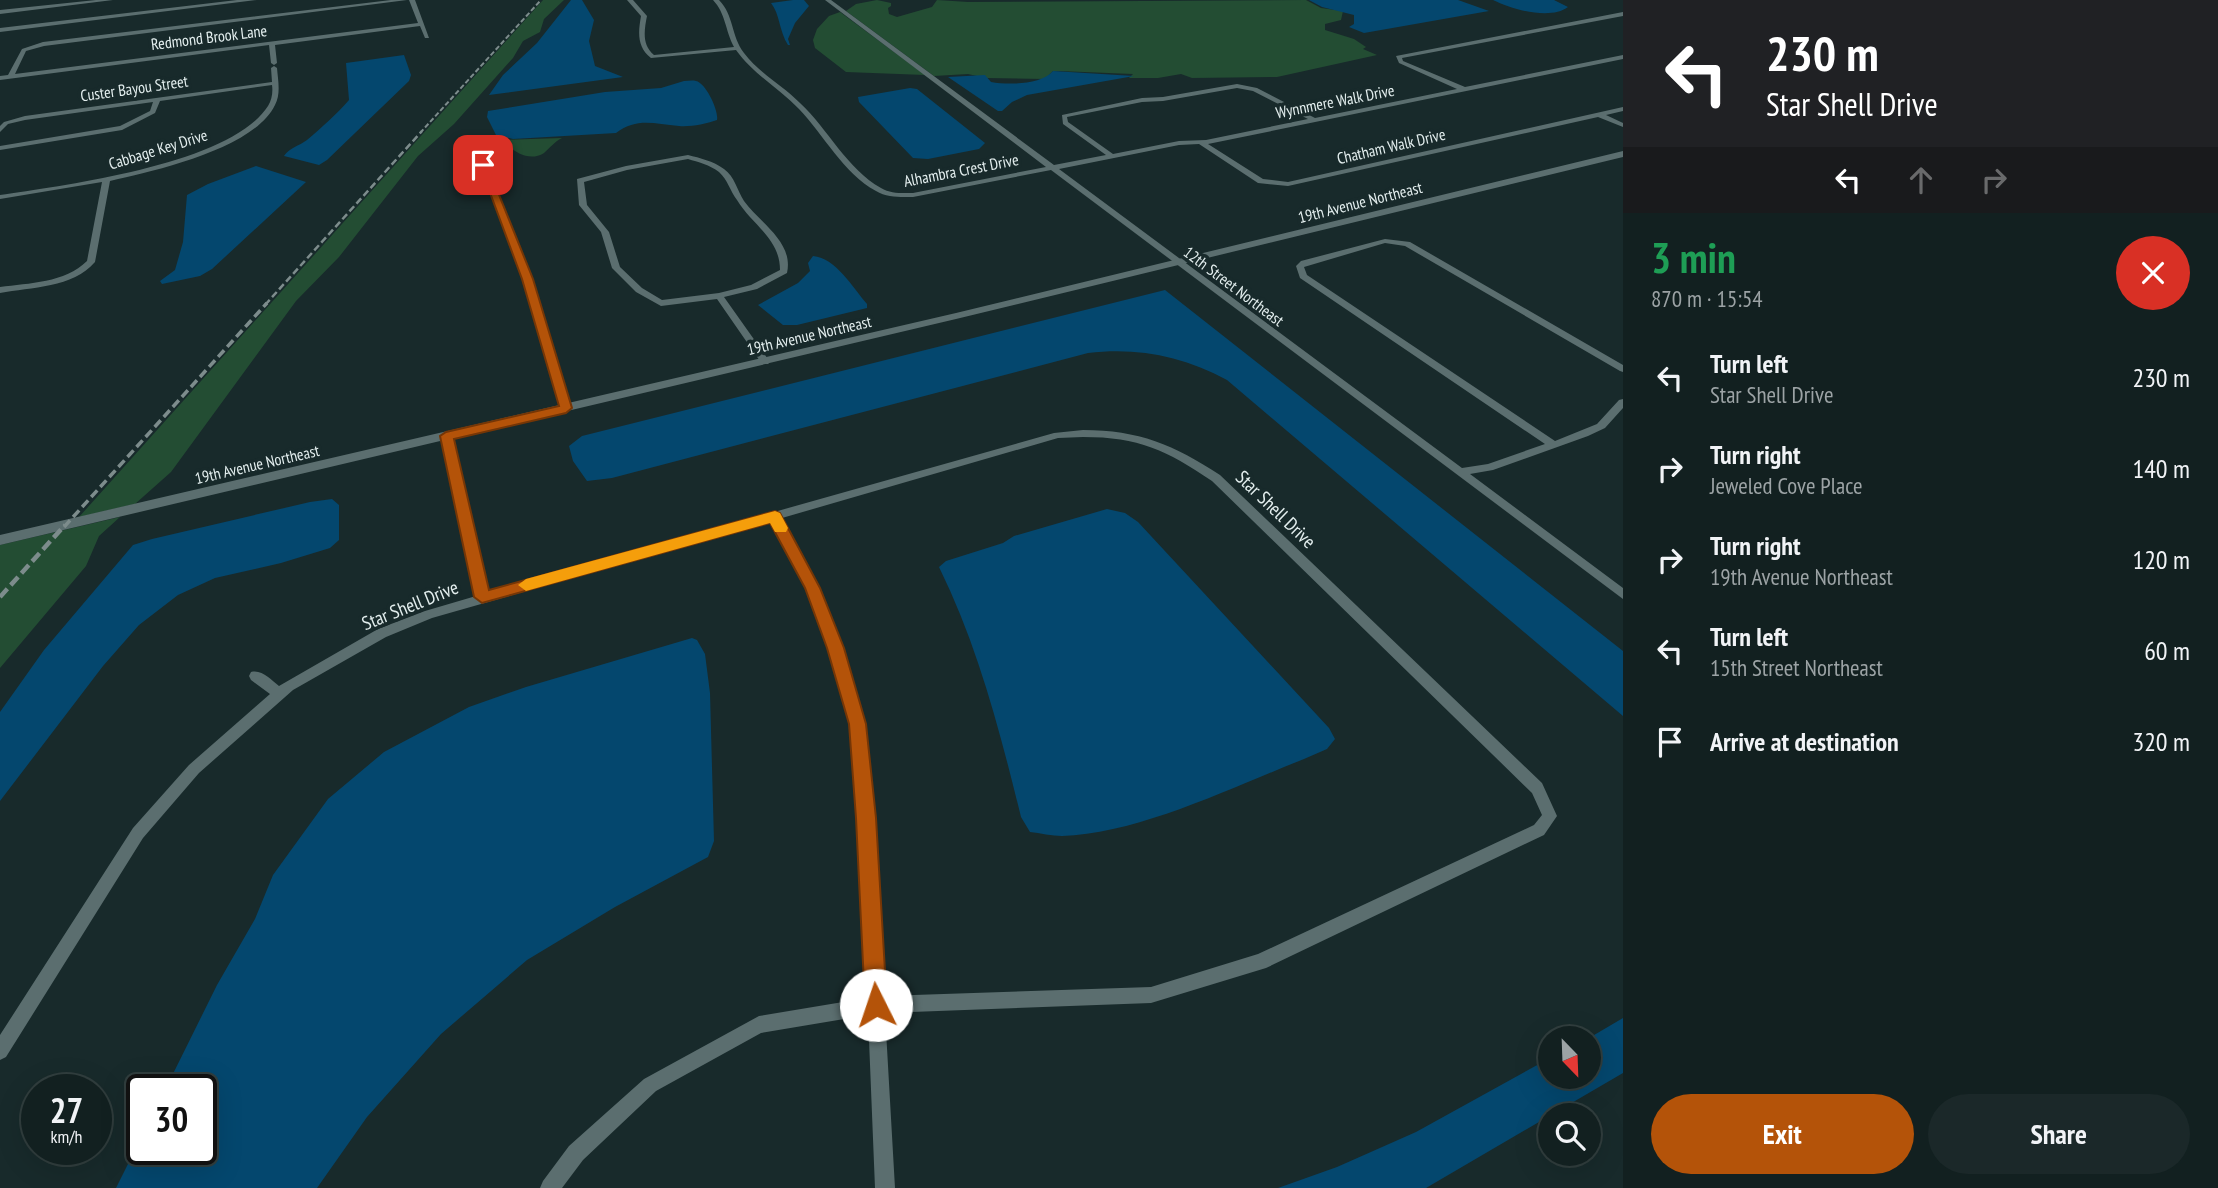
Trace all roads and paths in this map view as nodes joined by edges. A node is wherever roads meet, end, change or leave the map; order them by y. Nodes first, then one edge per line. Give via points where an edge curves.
1 (110, 0) edge
2 (254, 0) edge
3 (404, 0) edge
4 (412, 0) edge
5 (630, 0) edge
6 (716, 0) edge
7 (828, 0) edge
8 (0, 12) edge
9 (1623, 14) edge
10 (422, 24) junction
11 (0, 29) edge
12 (427, 37) dead end
13 (272, 43) junction
14 (737, 48) junction
15 (1623, 57) edge
16 (11, 76) junction
17 (0, 78) edge
18 (275, 83) junction
19 (1463, 89) junction
20 (157, 99) junction
21 (1623, 108) edge
22 (1598, 114) junction
23 (1314, 120) junction
24 (1623, 125) edge
25 (0, 130) edge
26 (1200, 142) junction
27 (0, 148) edge
28 (1623, 154) edge
29 (1112, 156) junction
30 (483, 165) dead end
31 (1052, 167) junction
32 (106, 180) junction
33 (0, 197) edge
34 (1180, 262) junction
35 (0, 290) edge
36 (719, 296) junction
37 (765, 362) junction
38 (1623, 369) edge
39 (1623, 402) edge
40 (566, 408) junction
41 (446, 436) junction
42 (1554, 444) junction
43 (1460, 472) junction
44 (775, 516) junction
45 (0, 540) edge
46 (1623, 594) edge
47 (482, 597) junction
48 (256, 676) dead end
49 (280, 694) junction
50 (876, 1005) junction
51 (0, 1051) edge
52 (550, 1188) edge
53 (885, 1188) edge

1 - 8 street
2 - 11 street
3 - 16 street via 43,44 24,50
4 - 10 street
5 - 14 street via 644,16 642,39 653,57
6 - 14 street, Alhambra Crest Drive via 728,12 729,33
7 - 31 street, 12th Street Northeast
9 - 19 street via 1398,57
10 - 12 street
10 - 13 street, Redmond Brook Lane
13 - 16 street, Redmond Brook Lane
13 - 18 street, Cabbage Key Drive
14 - 31 street, Alhambra Crest Drive via 817,123 876,189 886,193 913,195
15 - 19 street, Wynnmere Walk Drive
16 - 17 street, Redmond Brook Lane
18 - 20 street, Custer Bayou Street
18 - 32 street, Cabbage Key Drive via 270,110 241,133 181,160
19 - 23 street, Wynnmere Walk Drive
20 - 25 street, Custer Bayou Street via 25,118 6,123
20 - 27 street via 153,112 122,128
21 - 22 street, Chatham Walk Drive
22 - 24 street
22 - 26 street, Chatham Walk Drive via 1279,184 1261,181
23 - 26 street, Wynnmere Walk Drive
23 - 29 street via 1255,89 1237,86 1064,116 1065,123
26 - 29 street, Wynnmere Walk Drive
28 - 34 street, 19th Avenue Northeast
29 - 31 street, Wynnmere Walk Drive
30 - 40 street via 528,279
31 - 34 street, 12th Street Northeast
32 - 33 street, Cabbage Key Drive
32 - 35 street via 86,269 63,279
34 - 37 street, 19th Avenue Northeast
34 - 43 street, 12th Street Northeast
36 - 36 street via 771,280 784,271 785,262 772,234 741,203 727,175 688,157 580,181 583,205 605,232 616,268 639,290 661,303
36 - 37 street
37 - 40 street, 19th Avenue Northeast
38 - 42 street via 1407,244 1385,242 1300,266 1303,276
39 - 42 street via 1601,426
40 - 41 street, 19th Avenue Northeast
41 - 45 street, 19th Avenue Northeast
41 - 47 street
42 - 43 street
43 - 46 street, 12th Street Northeast
44 - 47 street, Star Shell Drive
44 - 50 street via 813,588 858,724
44 - 50 street, Star Shell Drive via 1058,435 1126,434 1160,443 1216,478 1537,788 1550,816 1539,830 1260,962 1151,995
47 - 49 street, Star Shell Drive via 382,633
48 - 49 street
49 - 51 street, Star Shell Drive via 194,769 138,833
50 - 52 street, Star Shell Drive via 759,1025 650,1085 576,1153
50 - 53 street

